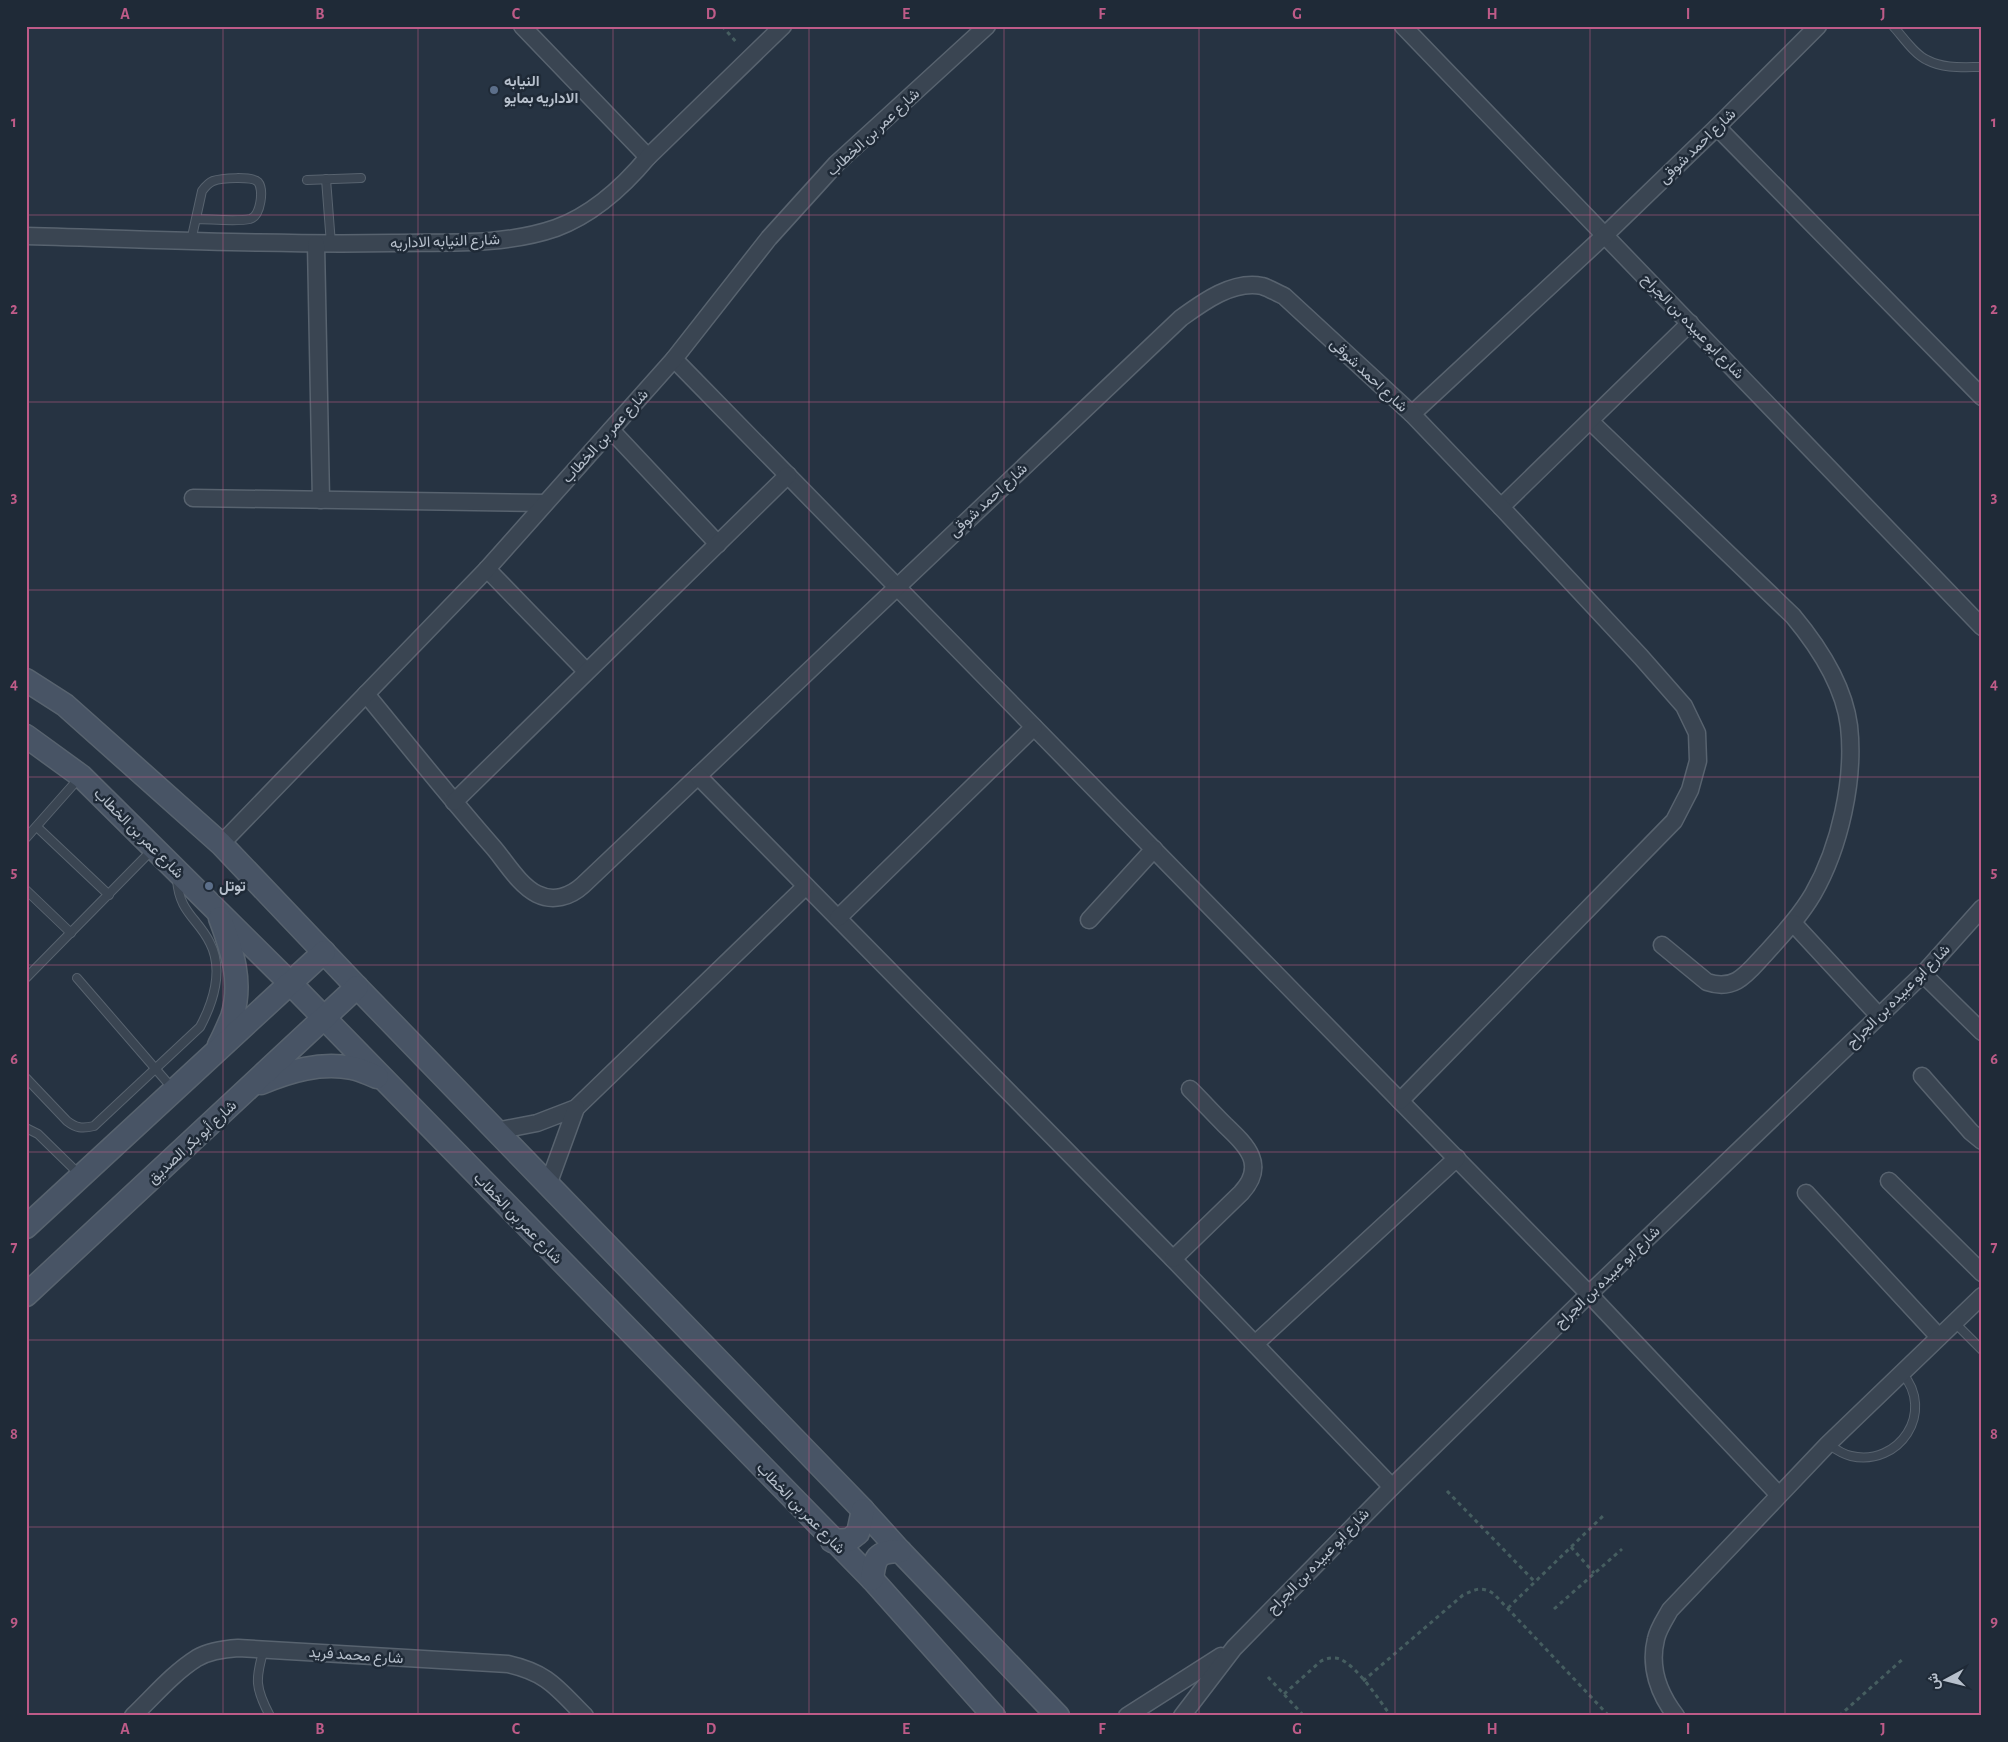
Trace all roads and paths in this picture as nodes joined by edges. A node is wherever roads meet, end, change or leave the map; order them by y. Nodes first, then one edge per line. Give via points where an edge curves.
1 (522, 26) edge
2 (722, 26) edge
3 (783, 26) edge
4 (987, 26) edge
5 (1818, 26) edge
6 (1893, 26) edge
7 (1413, 29) edge
8 (750, 58) junction
9 (1982, 67) edge
10 (1718, 127) junction
11 (648, 157) junction
12 (361, 178) dead end
13 (326, 179) junction
14 (307, 180) dead end
15 (196, 219) junction
16 (1605, 235) junction
17 (26, 236) edge
18 (191, 240) junction
19 (323, 244) junction
20 (1690, 323) junction
21 (674, 359) junction
22 (1982, 398) edge
23 (1412, 414) junction
24 (1590, 420) junction
25 (611, 430) junction
26 (788, 475) junction
27 (193, 498) dead end
28 (321, 500) junction
29 (545, 503) junction
30 (1501, 507) junction
31 (718, 544) junction
32 (487, 569) junction
33 (896, 586) junction
34 (1982, 626) edge
35 (586, 671) junction
36 (26, 680) edge
37 (366, 694) junction
38 (1034, 727) junction
39 (26, 736) edge
40 (81, 776) junction
41 (698, 776) junction
42 (454, 802) junction
43 (37, 826) junction
44 (26, 838) edge
45 (221, 844) junction
46 (154, 848) junction
47 (1154, 849) junction
48 (177, 870) junction
49 (806, 886) junction
50 (26, 890) edge
51 (109, 895) junction
52 (1982, 908) edge
53 (217, 910) junction
54 (838, 918) junction
55 (1089, 920) dead end
56 (1793, 924) junction
57 (71, 933) junction
58 (1662, 945) dead end
59 (324, 952) junction
60 (1923, 974) junction
61 (26, 978) edge
62 (77, 978) dead end
63 (290, 984) junction
64 (357, 987) junction
65 (1879, 1016) junction
66 (323, 1019) junction
67 (1982, 1032) edge
68 (217, 1052) junction
69 (156, 1068) junction
70 (1922, 1076) dead end
71 (26, 1078) edge
72 (384, 1080) junction
73 (253, 1086) junction
74 (1190, 1089) dead end
75 (174, 1091) junction
76 (1400, 1101) junction
77 (576, 1108) junction
78 (26, 1128) edge
79 (496, 1131) junction
80 (1982, 1141) edge
81 (1457, 1158) junction
82 (81, 1177) junction
83 (1888, 1181) dead end
84 (548, 1185) junction
85 (1806, 1193) dead end
86 (26, 1227) edge
87 (1173, 1259) junction
88 (1982, 1273) edge
89 (1589, 1294) junction
90 (26, 1296) edge
91 (1982, 1296) edge
92 (1954, 1322) junction
93 (1939, 1337) junction
94 (1255, 1344) junction
95 (1982, 1350) edge
96 (1902, 1373) junction
97 (1828, 1444) junction
98 (1392, 1487) junction
99 (1447, 1491) dead end
100 (1779, 1495) junction
101 (863, 1510) junction
102 (1603, 1516) dead end
103 (832, 1541) junction
104 (1571, 1547) junction
105 (1622, 1549) dead end
106 (900, 1551) junction
107 (1594, 1574) junction
108 (872, 1580) junction
109 (1535, 1582) junction
110 (1508, 1608) junction
111 (1554, 1609) dead end
112 (1234, 1648) junction
113 (264, 1649) junction
114 (1904, 1658) dead end
115 (1268, 1678) dead end
116 (1363, 1681) junction
117 (1284, 1694) junction
118 (133, 1716) edge
119 (270, 1716) edge
120 (585, 1716) edge
121 (994, 1716) edge
122 (1058, 1716) edge
123 (1126, 1716) edge
124 (1182, 1716) edge
125 (1304, 1716) edge
126 (1391, 1716) edge
127 (1609, 1716) edge
128 (1676, 1716) edge
129 (1839, 1716) edge

1 - 11 street
2 - 8 path
3 - 8 street, شارع النيابه الاداريه
4 - 21 street, شارع عمر بن الخطاب via 836,164 769,238
5 - 10 street, شارع احمد شوقى
6 - 9 lane via 1925,60 1957,68
7 - 16 street, شارع ابو عبيده بن الجراح
8 - 11 street, شارع النيابه الاداريه
10 - 16 street, شارع احمد شوقى
10 - 22 street
11 - 19 street, شارع النيابه الاداريه via 607,199 583,215 529,236 471,242
12 - 13 lane
13 - 14 lane
13 - 19 lane
15 - 15 lane via 202,191 214,180 251,178 260,185 256,216
15 - 18 lane
16 - 20 street, شارع ابو عبيده بن الجراح
16 - 23 street, شارع احمد شوقى
17 - 18 street, شارع النيابه الاداريه
18 - 19 street, شارع النيابه الاداريه
19 - 28 street
20 - 24 street
20 - 34 street, شارع ابو عبيده بن الجراح
21 - 25 street, شارع عمر بن الخطاب
21 - 26 street
23 - 30 street
23 - 33 street, شارع احمد شوقى via 1284,296 1262,286 1240,287 1214,295 1181,318
24 - 30 street
24 - 56 street via 1793,616 1810,636 1835,680 1849,724 1850,775 1827,865
25 - 29 street, شارع عمر بن الخطاب
25 - 31 street
26 - 31 street
26 - 33 street
27 - 28 street
28 - 29 street
29 - 32 street, شارع عمر بن الخطاب
30 - 76 street via 1684,706 1697,733 1698,761 1690,790 1674,821
31 - 35 street
32 - 35 street
32 - 37 street, شارع عمر بن الخطاب
33 - 38 street
33 - 41 street, شارع احمد شوقى
35 - 42 street
36 - 45 street via 65,705
37 - 42 street, شارع احمد شوقى
37 - 45 street, شارع عمر بن الخطاب
38 - 47 street
38 - 54 street
39 - 40 street, شارع عمر بن الخطاب
40 - 43 lane
40 - 46 street, شارع عمر بن الخطاب
41 - 42 street, شارع احمد شوقى via 576,892 558,898 539,895 531,890
41 - 49 street
43 - 44 lane
43 - 51 lane
45 - 59 street
46 - 48 street, شارع عمر بن الخطاب
46 - 51 lane
47 - 55 street
47 - 76 street
48 - 53 street, شارع عمر بن الخطاب
48 - 69 lane via 185,908 211,943 216,964 216,987 200,1027
49 - 54 street
49 - 77 street
50 - 57 lane
51 - 57 lane
52 - 60 street, شارع ابو عبيده بن الجراح
53 - 63 street, شارع عمر بن الخطاب
53 - 68 street via 233,951 237,987 232,1016
54 - 87 street
56 - 58 street via 1742,978 1725,985 1707,982
56 - 65 street
57 - 61 lane
59 - 63 street
59 - 64 street
60 - 65 street, شارع ابو عبيده بن الجراح
60 - 67 street
62 - 69 lane
63 - 66 street, شارع عمر بن الخطاب
63 - 68 street
64 - 66 street, شارع أبو بكر الصديق
64 - 79 street
65 - 89 street, شارع ابو عبيده بن الجراح
66 - 72 street, شارع عمر بن الخطاب
66 - 73 street, شارع أبو بكر الصديق
68 - 75 street
69 - 71 lane via 94,1126 84,1129 67,1121
69 - 75 lane
70 - 80 street
72 - 73 street via 352,1068 318,1066 283,1074
72 - 103 street, شارع عمر بن الخطاب
73 - 90 street, شارع أبو بكر الصديق
74 - 87 street via 1246,1146 1253,1171 1241,1194
75 - 82 street
76 - 81 street
77 - 79 street via 537,1123
77 - 84 street
78 - 82 lane via 38,1134
79 - 84 street
81 - 89 street
81 - 94 street
82 - 86 street
83 - 88 street
84 - 101 street
85 - 93 street
87 - 94 street
89 - 98 street, شارع ابو عبيده بن الجراح
89 - 100 street
91 - 92 street
92 - 93 street
92 - 95 lane
93 - 96 street
94 - 98 street
96 - 97 street
96 - 97 lane via 1909,1381 1916,1401 1914,1422 1902,1440 1892,1449 1866,1458 1839,1452
97 - 100 street
98 - 112 street, شارع ابو عبيده بن الجراح
99 - 109 path
100 - 128 street via 1670,1610 1656,1637 1653,1656 1655,1676 1663,1697
101 - 103 street via 858,1533 849,1540
101 - 106 street
102 - 104 path
103 - 108 street, شارع عمر بن الخطاب
104 - 107 path
104 - 109 path
105 - 107 path
106 - 108 street via 888,1551 878,1556
106 - 122 street
107 - 111 path
108 - 121 street, شارع عمر بن الخطاب
109 - 110 path
110 - 116 path via 1485,1589 1463,1595
110 - 127 path
112 - 123 street, شارع ابو عبيده بن الجراح
112 - 124 street, شارع ابو عبيده بن الجراح
113 - 118 street, شارع محمد فريد via 217,1650 198,1658
113 - 119 lane via 257,1672 260,1697
113 - 120 street, شارع محمد فريد via 515,1666 548,1678
114 - 129 path
115 - 117 path
116 - 117 path via 1339,1658 1327,1658
116 - 126 path
117 - 125 path

